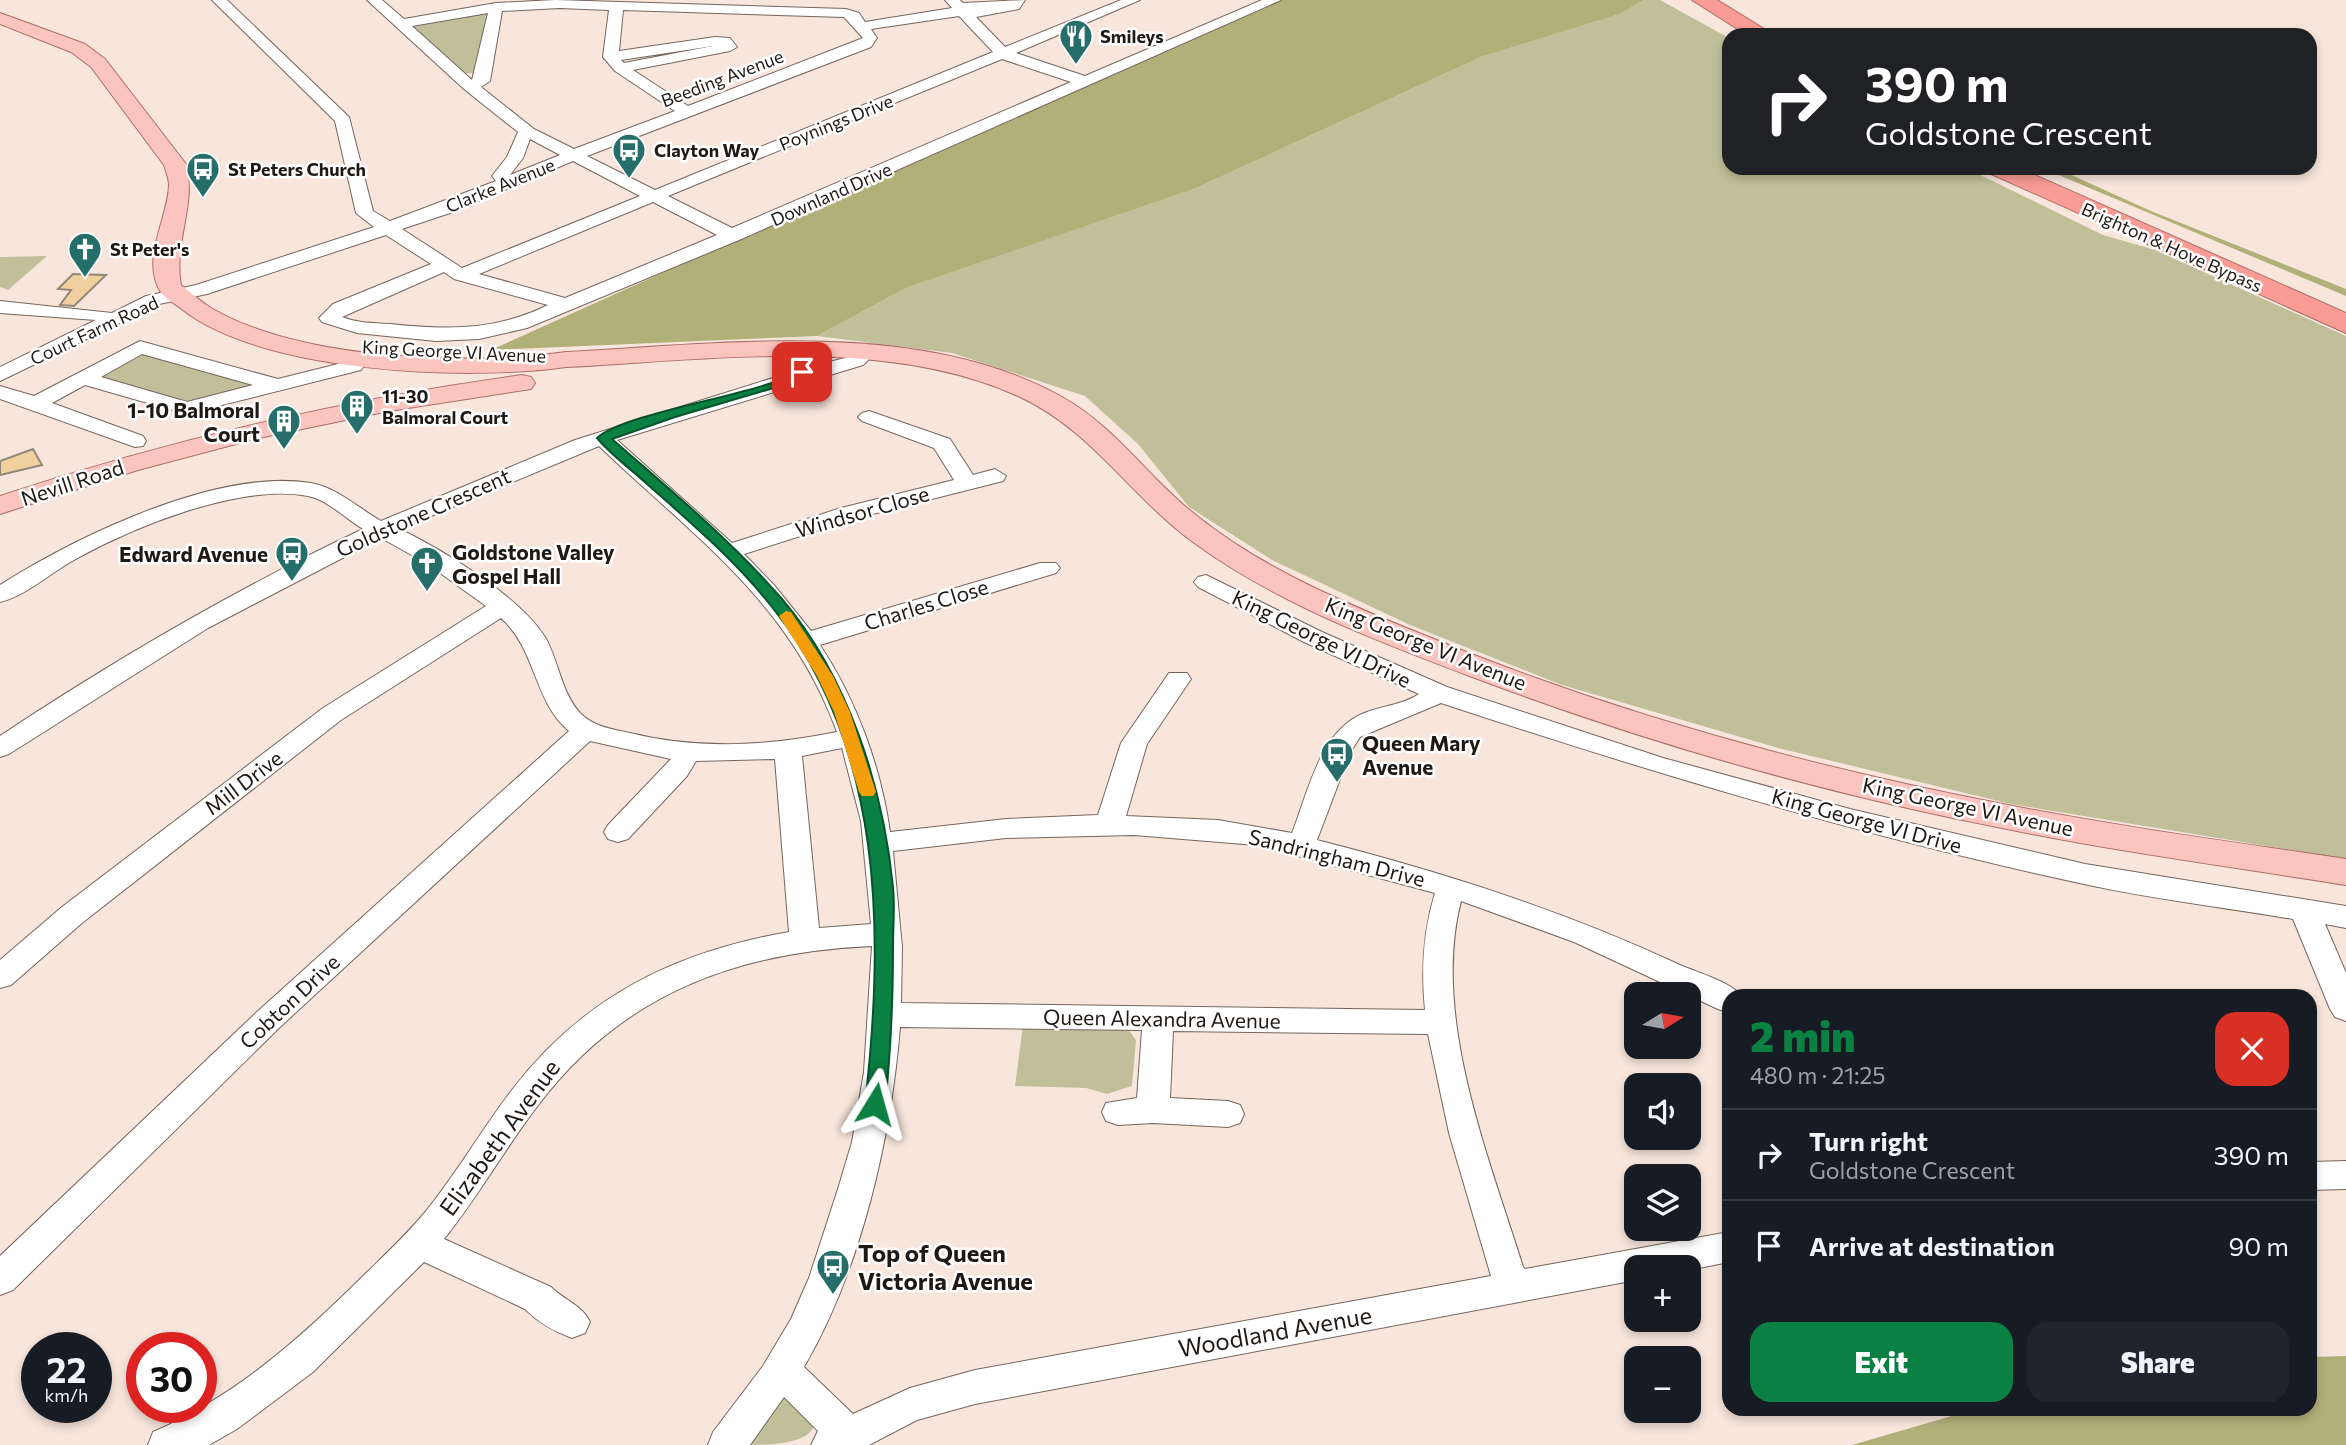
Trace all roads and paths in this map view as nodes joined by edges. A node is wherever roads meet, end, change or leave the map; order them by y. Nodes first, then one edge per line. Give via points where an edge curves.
1 (219, 0) edge
2 (374, 0) edge
3 (1133, 0) edge
4 (1273, 0) edge
5 (1685, 0) edge
6 (1702, 0) edge
7 (496, 6) junction
8 (616, 7) junction
9 (960, 8) edge
10 (0, 10) edge
11 (0, 18) edge
12 (399, 24) junction
13 (30, 25) junction
14 (859, 27) junction
15 (1733, 28) edge
16 (1751, 28) edge
17 (1003, 54) junction
18 (615, 62) junction
19 (1086, 82) junction
20 (470, 86) junction
21 (687, 112) junction
22 (528, 132) junction
23 (571, 156) junction
24 (2014, 175) edge
25 (2040, 175) edge
26 (505, 182) junction
27 (653, 198) junction
28 (386, 229) junction
29 (733, 236) junction
30 (2238, 264) junction
31 (443, 266) junction
32 (461, 275) junction
33 (182, 292) junction
34 (565, 304) junction
35 (2346, 304) edge
36 (0, 307) edge
37 (2346, 310) edge
38 (110, 319) junction
39 (2346, 325) edge
40 (162, 332) dead end
41 (140, 346) junction
42 (588, 359) junction
43 (797, 364) junction
44 (354, 366) dead end
45 (0, 375) edge
46 (83, 378) junction
47 (280, 386) junction
48 (0, 391) edge
49 (36, 403) junction
50 (869, 417) dead end
51 (603, 438) junction
52 (135, 441) dead end
53 (995, 476) dead end
54 (967, 482) junction
55 (0, 505) edge
56 (380, 529) junction
57 (729, 551) junction
58 (1048, 568) dead end
59 (1206, 582) dead end
60 (0, 595) edge
61 (501, 607) junction
62 (805, 641) junction
63 (1178, 680) dead end
64 (1438, 693) junction
65 (586, 730) junction
66 (851, 738) junction
67 (0, 748) edge
68 (788, 750) junction
69 (688, 753) junction
70 (1109, 825) junction
71 (618, 832) dead end
72 (880, 843) junction
73 (1301, 845) junction
74 (2346, 872) edge
75 (1451, 886) junction
76 (2305, 913) junction
77 (2346, 917) edge
78 (885, 934) junction
79 (805, 941) junction
80 (0, 977) edge
81 (1722, 998) edge
82 (2346, 1009) edge
83 (884, 1015) junction
84 (1158, 1018) junction
85 (1440, 1022) junction
86 (1153, 1110) junction
87 (1118, 1112) dead end
88 (1228, 1114) dead end
89 (2346, 1175) edge
90 (2317, 1177) edge
91 (418, 1243) junction
92 (1722, 1248) edge
93 (0, 1279) edge
94 (1518, 1286) junction
95 (572, 1322) dead end
96 (779, 1371) junction
97 (839, 1440) edge
98 (167, 1445) edge
99 (727, 1445) edge

1 - 28 street via 343,120 365,213
2 - 12 street, Clarke Avenue
3 - 17 street, Poynings Drive
4 - 19 street, Downland Drive
5 - 15 highway
6 - 16 highway
7 - 8 street
7 - 12 street
7 - 20 street via 482,81
8 - 14 street via 832,12 854,16
8 - 18 street
9 - 14 street
9 - 17 street
10 - 13 main road
11 - 13 main road
12 - 20 street, Clarke Avenue
13 - 33 main road via 78,48 114,75 168,143 184,206 165,261 167,283
14 - 21 street, Beeding Avenue via 870,38 866,44
17 - 19 street
17 - 27 street, Poynings Drive
18 - 18 street via 715,41 725,41 730,47
18 - 21 street
19 - 29 street, Downland Drive
20 - 22 street, Clarke Avenue
21 - 23 street, Beeding Avenue
22 - 23 street, Clarke Avenue
22 - 26 street via 500,176
23 - 26 street, Clarke Avenue
23 - 27 street
24 - 39 highway, Brighton & Hove Bypass
25 - 30 highway, Brighton & Hove Bypass
26 - 28 street, Clarke Avenue
27 - 29 street
27 - 32 street, Poynings Drive
28 - 31 street
28 - 33 street, Clarke Avenue
29 - 34 street, Downland Drive
30 - 35 highway
30 - 37 highway, Brighton & Hove Bypass
31 - 32 street
31 - 34 street, Downland Drive via 340,308 329,318 356,327 473,337 530,323
32 - 34 street
33 - 38 street, Court Farm Road
33 - 42 main road, King George VI Avenue via 218,322 259,337 308,343 363,358 476,365
36 - 38 street
38 - 45 street, Court Farm Road
40 - 41 street
41 - 46 street
41 - 47 street
42 - 43 main road, King George VI Avenue
42 - 55 main road, Nevill Road via 581,371 569,377 419,397 273,426 115,468
43 - 51 street, Goldstone Crescent
43 - 74 main road, King George VI Avenue via 865,353 963,369 1011,384 1047,400 1099,436 1172,511 1225,551 1290,588 1519,681 1736,753 1960,807
44 - 47 street
46 - 47 street via 186,408
46 - 49 street
48 - 49 street
49 - 52 street
50 - 54 street via 943,444
51 - 56 street, Goldstone Crescent
51 - 57 street
53 - 54 street, Windsor Close
54 - 57 street, Windsor Close
56 - 60 street via 314,491 251,492 176,511 94,541
56 - 61 street via 415,546
56 - 67 street, Goldstone Crescent via 233,602
57 - 62 street
58 - 62 street, Charles Close
59 - 64 street, King George VI Drive
61 - 65 street via 525,627 556,696
61 - 80 street, Mill Drive via 332,714 123,874
62 - 66 street
63 - 70 street via 1134,743
64 - 73 street, King George VI Drive via 1424,704 1350,731
64 - 76 street, King George VI Drive via 1654,764 1850,818 2085,874
65 - 69 street
65 - 93 street, Cobton Drive via 279,1010
66 - 68 street
66 - 72 street
68 - 69 street via 736,756
68 - 79 street
69 - 71 street
70 - 72 street, Sandringham Drive via 949,834
70 - 73 street, Sandringham Drive via 1218,830
72 - 78 street
73 - 75 street, Sandringham Drive
75 - 81 street, Sandringham Drive via 1622,950
75 - 85 street via 1436,951
76 - 77 street, King George VI Drive
76 - 82 street
78 - 79 street, Elizabeth Avenue
78 - 83 street
79 - 91 street, Elizabeth Avenue via 737,954 690,970 641,993 596,1022 555,1059
83 - 84 street, Queen Alexandra Avenue
83 - 96 street via 878,1090 847,1216 812,1314
84 - 85 street, Queen Alexandra Avenue
84 - 86 street
85 - 94 street via 1508,1275
86 - 87 street
86 - 88 street
89 - 90 street
91 - 95 street via 538,1298
91 - 98 street, Elizabeth Avenue via 349,1314 269,1385 202,1430
92 - 94 street, Woodland Avenue
94 - 97 street, Woodland Avenue via 975,1387 910,1405
96 - 97 street via 789,1377
96 - 99 street

